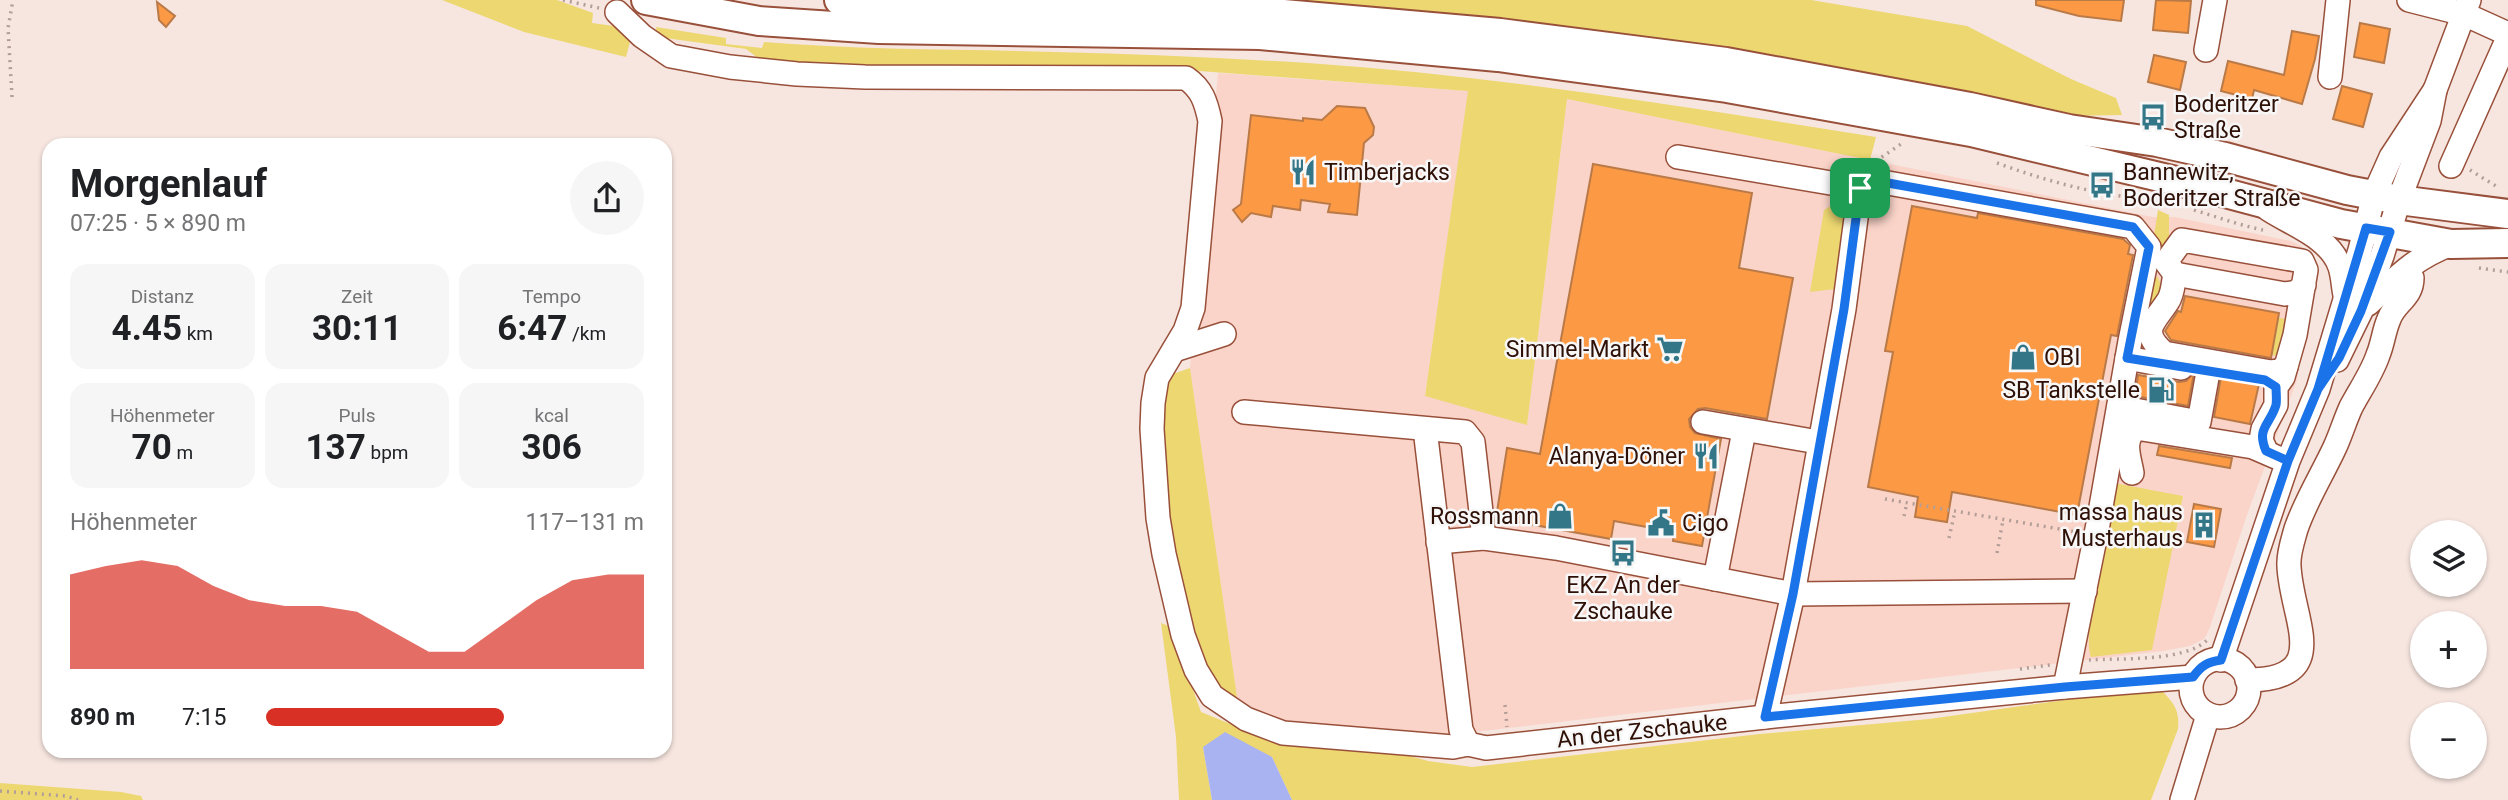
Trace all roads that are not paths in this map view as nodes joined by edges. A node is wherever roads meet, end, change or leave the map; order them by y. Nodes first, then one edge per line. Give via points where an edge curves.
1 (646, 0) edge
2 (839, 0) edge
3 (2215, 0) edge
4 (2338, 0) edge
5 (2409, 0) edge
6 (2467, 7) edge
7 (617, 12) road end
8 (2508, 36) edge
9 (2206, 50) dead end
10 (2330, 77) dead end
11 (1678, 158) dead end
12 (2452, 162) road end
13 (1860, 188) junction
14 (2386, 198) junction
15 (2256, 202) junction
16 (2508, 214) edge
17 (2378, 230) junction
18 (2508, 243) edge
19 (2451, 244) junction
20 (2162, 268) junction
21 (2412, 278) dead end
22 (2304, 285) junction
23 (2353, 303) junction
24 (1224, 334) dead end
25 (1174, 350) junction
26 (2127, 358) junction
27 (2208, 372) junction
28 (2281, 377) junction
29 (2119, 407) junction
30 (1244, 412) dead end
31 (1703, 422) dead end
32 (1425, 429) junction
33 (1744, 431) junction
34 (1818, 442) junction
35 (2266, 451) junction
36 (2288, 461) junction
37 (2132, 473) dead end
38 (1484, 538) junction
39 (1438, 542) junction
40 (1715, 579) junction
41 (2085, 591) junction
42 (1793, 594) junction
43 (2221, 660) junction
44 (2193, 677) junction
45 (2248, 680) junction
46 (2065, 687) junction
47 (2208, 715) junction
48 (1765, 717) junction
49 (1468, 744) junction
50 (2182, 800) edge

1 - 15 main road via 758,21 879,29 1260,35 1498,57 1727,88 1971,132
2 - 14 main road via 1261,12 1540,38 1726,62 2069,130 2157,142
3 - 9 street
4 - 10 street
5 - 6 street
6 - 8 street
6 - 14 street via 2435,90 2430,121
7 - 25 street, An der Zschauke via 671,56 730,67 865,77 1186,78 1202,93 1210,121 1193,308
8 - 12 street
11 - 13 street
13 - 20 street via 1888,183 2133,227
13 - 34 street via 1844,309
14 - 16 main road
14 - 17 street
15 - 17 main road
15 - 23 street via 2331,250
17 - 19 main road
17 - 23 street
18 - 19 main road
19 - 23 street via 2427,254
20 - 22 street via 2285,294
20 - 22 street via 2182,240 2302,261
20 - 26 street
20 - 28 street via 2170,299 2150,330 2153,342 2164,353 2279,371
21 - 45 street via 2412,289 2390,316 2378,356 2305,503 2293,539 2288,563 2303,642 2300,656 2291,673 2272,680
22 - 28 street
23 - 36 street via 2339,358 2318,389
24 - 25 street
25 - 49 street, An der Zschauke via 1157,378 1153,403 1158,518 1183,635 1212,696 1246,719 1283,733 1453,747
26 - 27 street
26 - 29 street
27 - 28 street via 2265,380
27 - 29 street via 2199,422
28 - 35 street via 2276,405 2263,429
29 - 41 street
30 - 32 street
31 - 33 street
32 - 38 street via 1470,436
32 - 39 street
33 - 34 street
33 - 40 street
34 - 42 street
35 - 36 street
35 - 37 street via 2136,428 2128,435 2127,445
36 - 43 street
38 - 39 street
38 - 40 street
39 - 49 street via 1461,730
40 - 42 street
41 - 42 street
41 - 46 street
42 - 48 street
43 - 44 street via 2210,661
43 - 45 street via 2232,662
44 - 46 street, An der Zschauke
44 - 47 street via 2193,700
45 - 47 street via 2249,691 2239,710 2229,716
46 - 48 street, An der Zschauke
47 - 50 street
48 - 49 street, An der Zschauke via 1486,748

